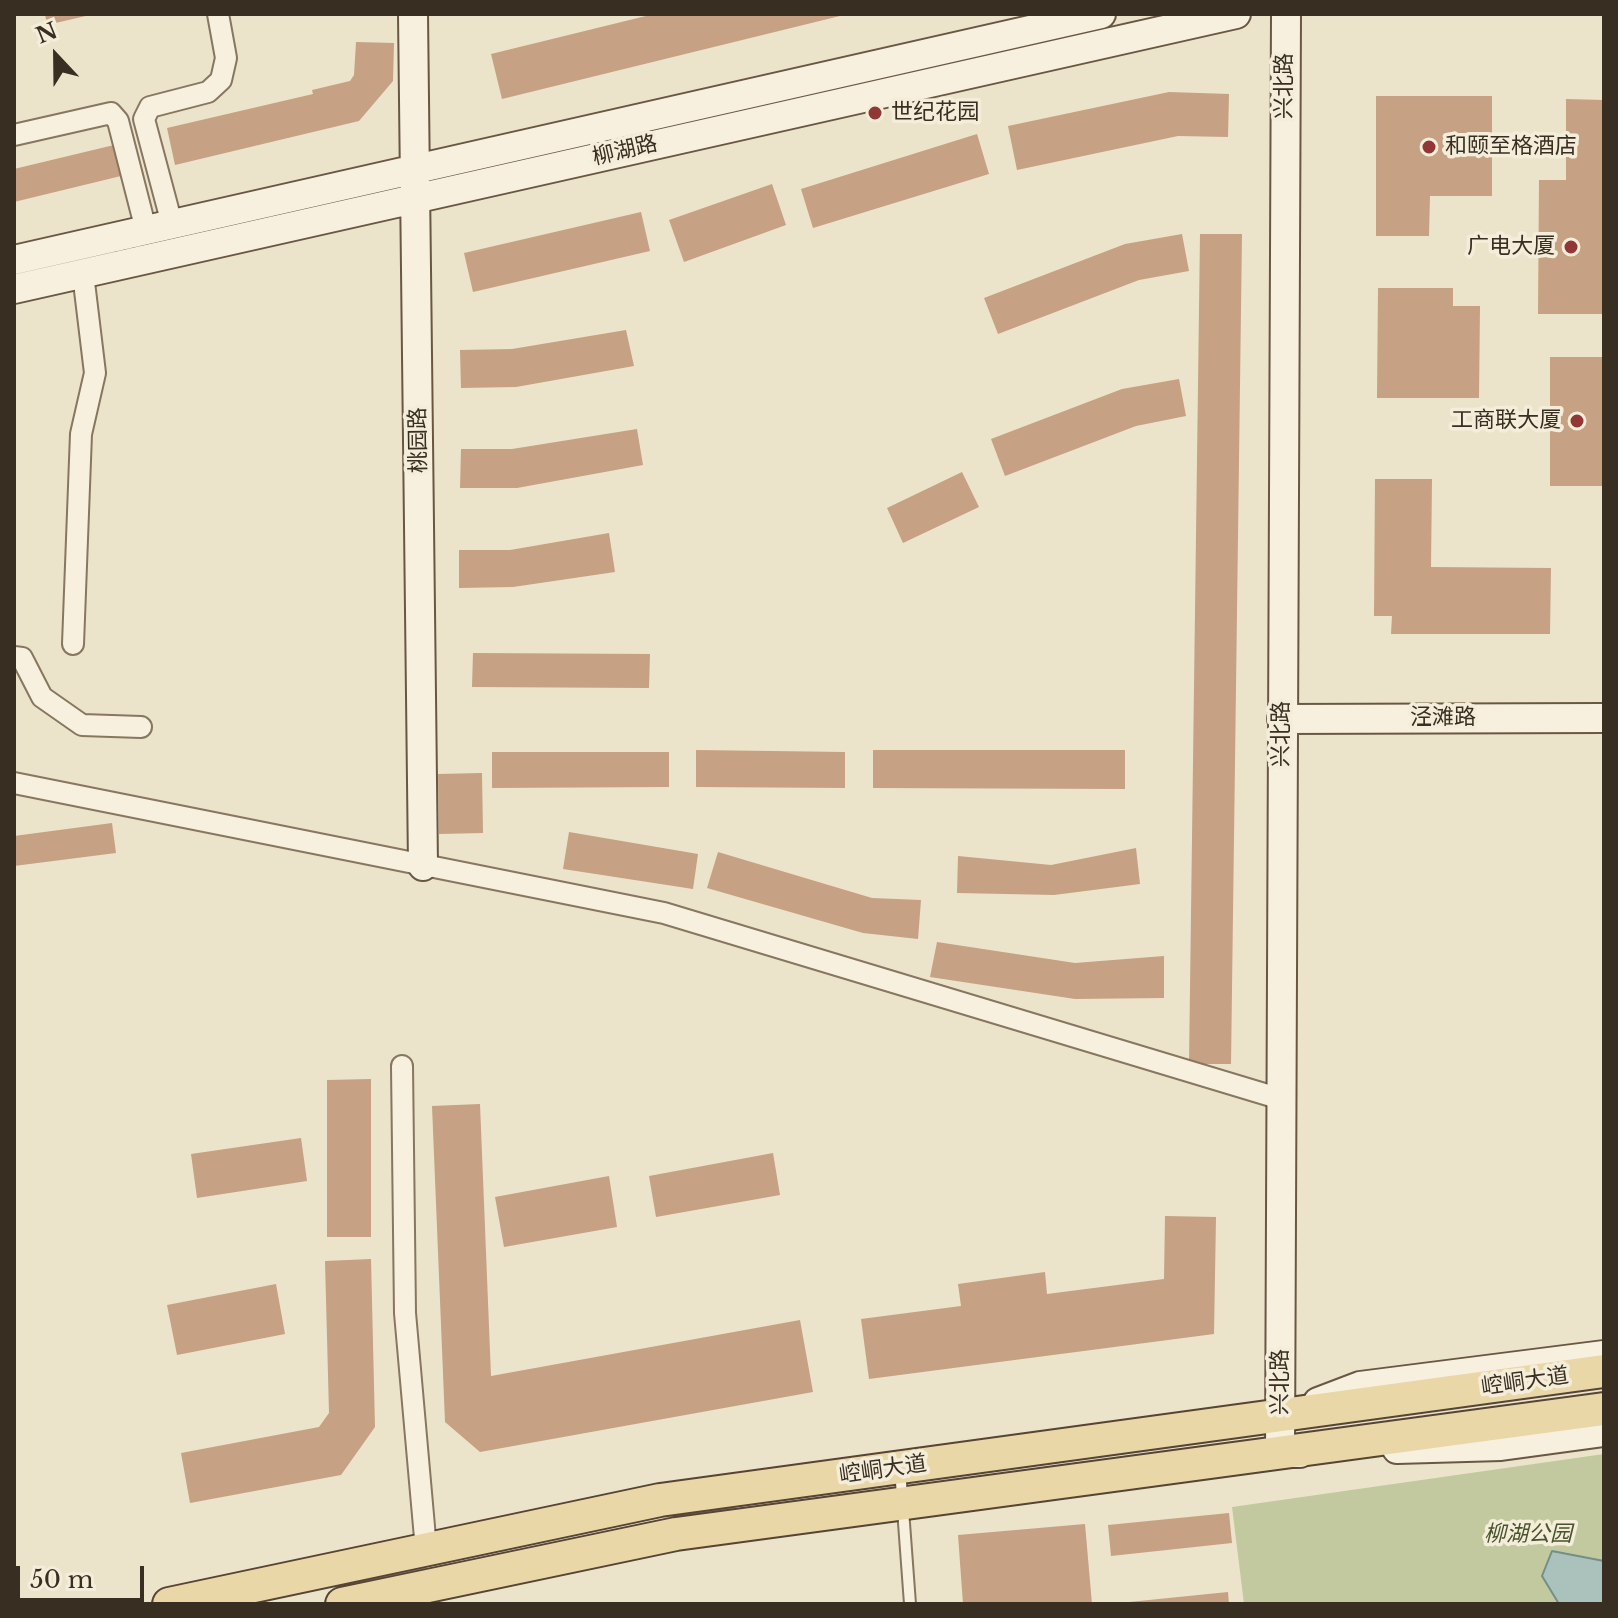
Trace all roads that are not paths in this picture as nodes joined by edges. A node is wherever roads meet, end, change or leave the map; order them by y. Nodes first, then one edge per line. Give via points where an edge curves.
1 (218, 14) edge
2 (413, 14) edge
3 (1101, 14) edge
4 (1236, 14) edge
5 (1286, 14) edge
6 (16, 129) edge
7 (414, 168) junction
8 (416, 199) junction
9 (159, 227) junction
10 (14, 260) edge
11 (83, 274) junction
12 (14, 289) edge
13 (73, 644) dead end
14 (14, 657) edge
15 (1604, 718) edge
16 (1282, 719) junction
17 (141, 727) dead end
18 (14, 783) edge
19 (423, 866) junction
20 (402, 1066) dead end
21 (1281, 1099) junction
22 (1604, 1355) edge
23 (1604, 1371) edge
24 (1604, 1409) edge
25 (1281, 1417) junction
26 (1604, 1432) edge
27 (1280, 1453) junction
28 (900, 1468) junction
29 (905, 1503) junction
30 (426, 1549) junction
31 (169, 1604) edge
32 (342, 1604) edge
33 (910, 1604) edge

1 - 9 street via 226,58 221,80 208,92 150,107 144,119
2 - 7 street, 桃园路
3 - 7 street, 柳湖路
4 - 8 street, 柳湖路
5 - 16 street, 兴北路
6 - 9 street via 111,113
7 - 8 street, 桃园路
7 - 9 street, 柳湖路
8 - 11 street, 柳湖路
8 - 19 street, 桃园路
9 - 10 street, 柳湖路
11 - 12 street, 柳湖路
11 - 13 street via 95,373 81,434
14 - 17 street via 22,658 42,697 82,725
15 - 16 street, 泾滩路
16 - 21 street, 兴北路
18 - 19 street
19 - 21 street via 664,913
20 - 30 street via 405,1313
21 - 25 street, 兴北路
22 - 25 street via 1360,1386
23 - 25 main road, 崆峒大道
24 - 27 main road, 崆峒大道
25 - 27 street, 兴北路
25 - 28 main road, 崆峒大道
26 - 27 street via 1501,1446
27 - 29 main road, 崆峒大道
28 - 29 lane
28 - 30 main road, 崆峒大道 via 660,1500
29 - 32 main road, 崆峒大道 via 662,1536
29 - 33 lane
30 - 31 main road, 崆峒大道

